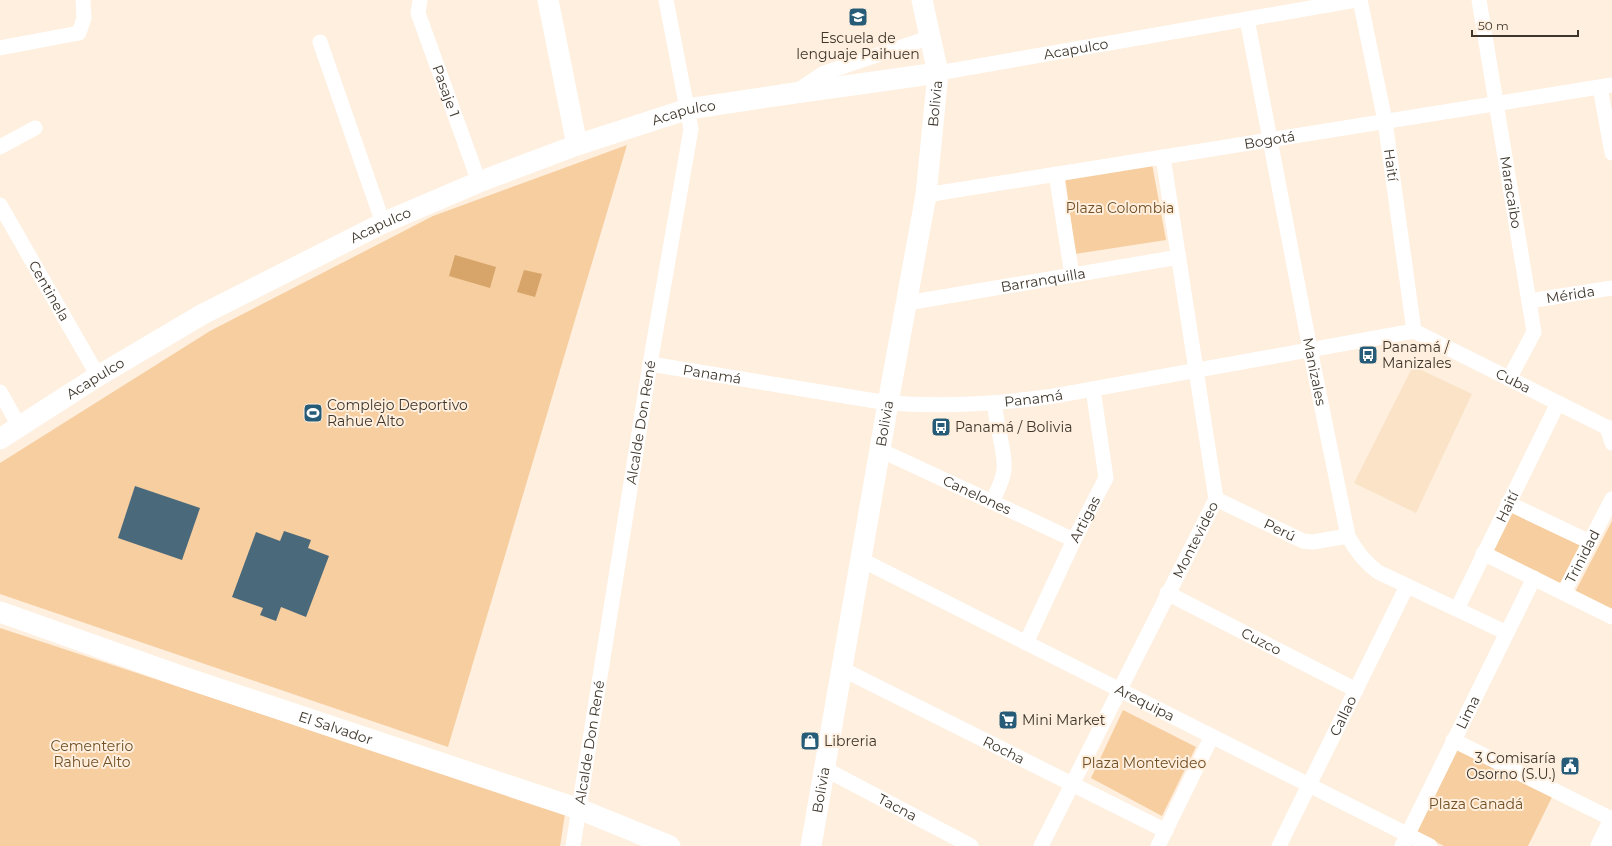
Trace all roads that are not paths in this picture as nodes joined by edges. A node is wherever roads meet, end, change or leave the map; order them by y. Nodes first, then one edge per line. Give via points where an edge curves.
1 (83, 0) edge
2 (420, 0) edge
3 (548, 0) edge
4 (666, 0) edge
5 (922, 0) edge
6 (1356, 0) edge
7 (1360, 0) edge
8 (1479, 0) edge
9 (1247, 19) junction
10 (931, 37) junction
11 (320, 42) dead end
12 (0, 48) edge
13 (938, 73) junction
14 (1606, 86) edge
15 (795, 92) junction
16 (1495, 103) junction
17 (688, 109) junction
18 (1385, 121) junction
19 (35, 128) dead end
20 (1270, 140) junction
21 (577, 145) junction
22 (0, 147) edge
23 (1612, 153) edge
24 (1163, 157) junction
25 (1056, 174) junction
26 (479, 182) junction
27 (926, 195) junction
28 (0, 205) edge
29 (383, 224) junction
30 (1179, 257) junction
31 (1072, 275) junction
32 (1612, 288) edge
33 (1528, 301) junction
34 (907, 303) junction
35 (1414, 331) junction
36 (1310, 349) junction
37 (650, 364) junction
38 (1196, 370) junction
39 (98, 376) junction
40 (1508, 379) junction
41 (1093, 389) junction
42 (0, 392) edge
43 (888, 403) junction
44 (995, 403) junction
45 (1558, 403) junction
46 (1610, 424) edge
47 (20, 426) junction
48 (0, 439) edge
49 (1612, 443) edge
50 (880, 450) junction
51 (1216, 499) junction
52 (1612, 499) edge
53 (992, 502) junction
54 (1508, 503) junction
55 (1348, 536) junction
56 (1074, 540) junction
57 (1590, 542) junction
58 (1483, 553) junction
59 (860, 559) junction
60 (1534, 578) junction
61 (1407, 586) junction
62 (1564, 592) junction
63 (1167, 593) junction
64 (1457, 609) junction
65 (0, 612) edge
66 (1612, 617) edge
67 (1507, 632) junction
68 (1026, 643) junction
69 (842, 669) junction
70 (1120, 690) junction
71 (1356, 690) junction
72 (1212, 736) junction
73 (1453, 740) junction
74 (826, 769) junction
75 (1072, 784) junction
76 (1309, 785) junction
77 (579, 809) junction
78 (1612, 819) edge
79 (1612, 824) edge
80 (1166, 830) junction
81 (1404, 840) edge
82 (573, 846) edge
83 (670, 846) edge
84 (811, 846) edge
85 (971, 846) edge
86 (1041, 846) edge
87 (1158, 846) edge
88 (1279, 846) edge
89 (1430, 846) edge
90 (1601, 846) edge

1 - 12 street via 84,18 79,33
2 - 26 street, Pasaje 1 via 418,13
3 - 21 street
4 - 17 street, Alcalde Don René
5 - 10 street, Bolivia
6 - 9 street, Acapulco
7 - 18 street, Haití
8 - 16 street, Maracaibo
9 - 13 street, Acapulco
9 - 20 street, Manizales
10 - 13 street, Bolivia
10 - 15 street, Acapulco via 824,73
11 - 29 street
13 - 15 street, Acapulco
13 - 27 street, Bolivia
14 - 16 street, Bogotá
14 - 23 street
15 - 17 street, Acapulco
16 - 18 street, Bogotá
16 - 33 street, Maracaibo
17 - 21 street, Acapulco
17 - 37 street, Alcalde Don René via 691,129
18 - 20 street, Bogotá
18 - 35 street, Haití
19 - 22 street
20 - 24 street, Bogotá
20 - 36 street, Manizales
21 - 26 street, Acapulco
24 - 25 street, Bogotá
24 - 30 street, Montevideo
25 - 27 street, Bogotá
25 - 31 street
26 - 29 street, Acapulco
27 - 34 street, Bolivia
28 - 39 street, Centinela
29 - 39 street, Acapulco via 203,314
30 - 31 street, Barranquilla
30 - 38 street, Montevideo
31 - 34 street, Barranquilla
32 - 33 street, Mérida
33 - 40 street, Maracaibo via 1534,332
34 - 43 street, Bolivia
35 - 36 street, Panamá
35 - 40 street, Cuba
36 - 38 street, Panamá
36 - 55 street, Manizales
37 - 43 street, Panamá
37 - 77 street, Alcalde Don René
38 - 41 street, Panamá
38 - 51 street, Montevideo
39 - 47 street, Acapulco
40 - 45 street, Cuba
41 - 44 street, Panamá
41 - 56 street, Artigas via 1106,478
42 - 47 street
43 - 44 street, Panamá via 946,406
43 - 50 street, Bolivia
44 - 53 street via 1004,472
45 - 46 street, Cuba
45 - 54 street, Haití
46 - 49 street
47 - 48 street, Acapulco
50 - 53 street, Canelones
50 - 59 street, Bolivia
51 - 55 street, Perú via 1303,541 1313,542
51 - 63 street, Montevideo
52 - 57 street, Trinidad
53 - 56 street, Canelones
54 - 57 street
54 - 58 street, Haití
55 - 61 street, Manizales via 1369,566
56 - 68 street, Artigas
57 - 62 street, Trinidad
58 - 60 street
58 - 64 street, Haití
59 - 68 street, Arequipa
59 - 69 street, Bolivia
60 - 62 street
60 - 67 street, Lima
61 - 64 street, Manizales
61 - 71 street, Callao
62 - 66 street
63 - 70 street, Montevideo
63 - 71 street, Cuzco
64 - 67 street, Manizales
65 - 77 street, El Salvador via 183,677
67 - 73 street, Lima
68 - 70 street, Arequipa
69 - 74 street, Bolivia
69 - 75 street, Rocha
70 - 72 street, Arequipa
70 - 75 street, Montevideo
71 - 76 street, Callao
72 - 76 street, Arequipa
72 - 80 street
73 - 78 street
73 - 81 street, Lima
74 - 84 street, Bolivia
74 - 85 street, Tacna
75 - 80 street, Rocha
75 - 86 street, Montevideo
76 - 81 street, Arequipa
76 - 88 street, Callao
77 - 82 street, Alcalde Don René
77 - 83 street, El Salvador
79 - 90 street
80 - 87 street
81 - 89 street, Arequipa

